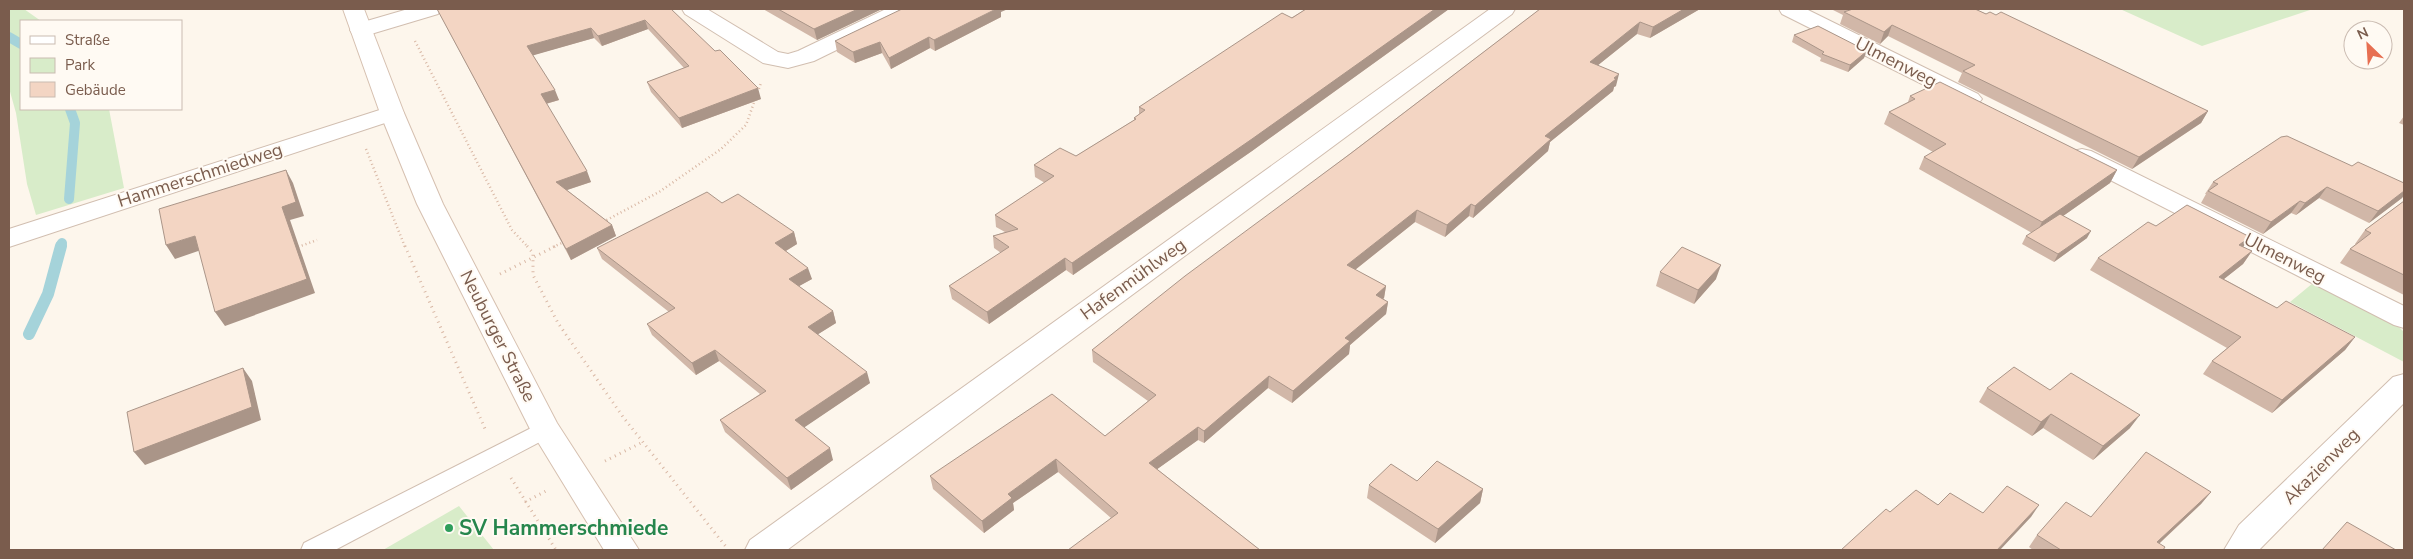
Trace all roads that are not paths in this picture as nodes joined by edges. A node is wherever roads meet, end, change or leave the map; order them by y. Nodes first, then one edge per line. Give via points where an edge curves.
1 (353, 9) edge
2 (430, 9) edge
3 (693, 9) edge
4 (902, 9) edge
5 (1504, 9) edge
6 (1790, 9) edge
7 (362, 30) junction
8 (1994, 112) edge
9 (392, 113) junction
10 (2066, 148) edge
11 (9, 238) edge
12 (2404, 318) edge
13 (2404, 385) edge
14 (545, 429) junction
15 (313, 550) edge
16 (622, 550) edge
17 (762, 550) edge
18 (2241, 550) edge

1 - 7 street, Neuburger Straße
2 - 7 street
3 - 4 street via 771,58 788,61 806,56
5 - 17 street, Hafenmühlweg
6 - 8 street, Ulmenweg
7 - 9 street, Neuburger Straße
9 - 11 street, Hammerschmiedweg
9 - 14 street, Neuburger Straße via 429,201
10 - 12 street, Ulmenweg
13 - 18 street, Akazienweg via 2251,536
14 - 15 lane
14 - 16 street, Neuburger Straße

